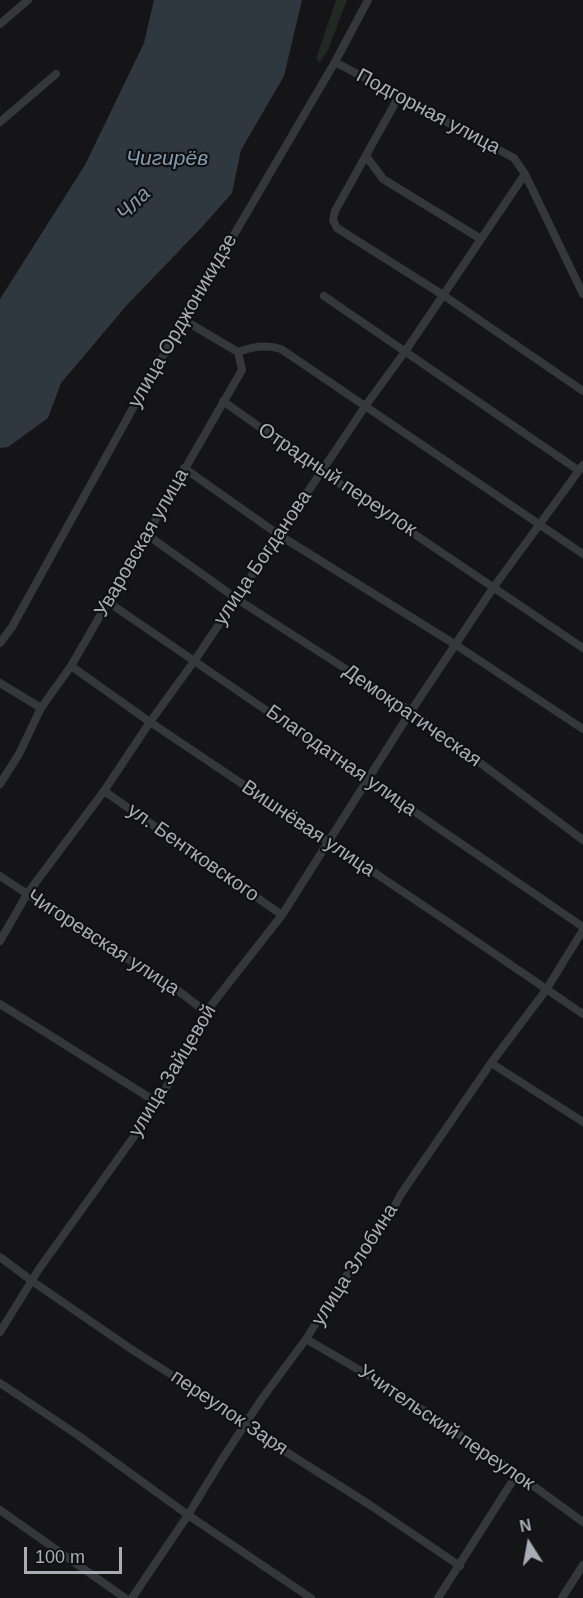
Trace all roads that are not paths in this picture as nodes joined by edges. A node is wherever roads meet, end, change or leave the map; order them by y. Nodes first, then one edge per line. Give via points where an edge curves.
1 (28, 0) edge
2 (368, 0) edge
3 (0, 24) edge
4 (335, 62) junction
5 (56, 74) dead end
6 (399, 96) junction
7 (0, 122) edge
8 (366, 156) junction
9 (525, 174) junction
10 (481, 239) junction
11 (583, 294) edge
12 (443, 295) junction
13 (324, 296) dead end
14 (184, 320) junction
15 (238, 352) junction
16 (404, 353) junction
17 (583, 391) edge
18 (223, 401) junction
19 (366, 405) junction
20 (581, 467) edge
21 (184, 468) junction
22 (321, 471) junction
23 (540, 524) junction
24 (146, 534) junction
25 (279, 535) junction
26 (583, 554) edge
27 (493, 588) junction
28 (237, 598) junction
29 (108, 602) junction
30 (0, 643) edge
31 (456, 645) junction
32 (583, 648) edge
33 (195, 660) junction
34 (71, 666) junction
35 (0, 683) edge
36 (41, 708) junction
37 (411, 711) junction
38 (150, 723) junction
39 (583, 729) edge
40 (367, 779) junction
41 (0, 784) edge
42 (104, 790) junction
43 (583, 840) edge
44 (326, 842) junction
45 (0, 876) edge
46 (27, 894) junction
47 (282, 915) junction
48 (582, 930) edge
49 (0, 941) edge
50 (546, 990) junction
51 (0, 1004) edge
52 (206, 1012) junction
53 (583, 1014) edge
54 (491, 1064) junction
55 (158, 1103) junction
56 (583, 1122) edge
57 (0, 1257) edge
58 (32, 1281) junction
59 (0, 1332) edge
60 (306, 1339) junction
61 (0, 1383) edge
62 (245, 1426) junction
63 (517, 1474) junction
64 (0, 1510) edge
65 (188, 1515) junction
66 (583, 1522) edge
67 (583, 1565) edge
68 (460, 1566) junction
69 (125, 1598) edge
70 (132, 1598) edge
71 (311, 1598) edge
72 (438, 1598) edge
73 (562, 1598) edge

1 - 3 street
2 - 4 street, улица Орджоникидзе
4 - 6 street, Подгорная улица
4 - 14 street, улица Орджоникидзе
5 - 7 street
6 - 8 street
6 - 9 street, Подгорная улица via 514,158
8 - 10 street via 383,179
8 - 12 street via 335,211 333,220 337,228
9 - 10 street, улица Богданова
9 - 11 street, Подгорная улица
10 - 12 street, улица Богданова
12 - 16 street, улица Богданова
12 - 17 street
13 - 16 street
14 - 15 street
14 - 30 street, улица Орджоникидзе
15 - 18 street, Уваровская улица via 242,370
15 - 19 street via 271,345 281,349
16 - 19 street, улица Богданова
16 - 20 street
18 - 21 street, Уваровская улица
18 - 22 street, Отрадный переулок
19 - 22 street, улица Богданова
19 - 23 street
20 - 23 street, улица Зайцевой
21 - 24 street, Уваровская улица
21 - 25 street
22 - 25 street, улица Богданова
22 - 27 street, Отрадный переулок
23 - 26 street
23 - 27 street, улица Зайцевой
24 - 28 street, Демократическая
24 - 29 street, Уваровская улица
25 - 28 street, улица Богданова
25 - 31 street
27 - 31 street, улица Зайцевой
27 - 32 street, Отрадный переулок
28 - 33 street, улица Богданова
28 - 37 street, Демократическая
29 - 33 street, Благодатная улица
29 - 34 street, Уваровская улица
31 - 37 street, улица Зайцевой
31 - 39 street
33 - 38 street, улица Богданова
33 - 40 street, Благодатная улица
34 - 36 street, Уваровская улица
34 - 38 street, Вишнёвая улица
35 - 36 street
36 - 41 street, Уваровская улица
37 - 40 street, улица Зайцевой
37 - 43 street, Демократическая
38 - 42 street, улица Богданова
38 - 44 street, Вишнёвая улица
40 - 44 street, улица Зайцевой
40 - 48 street, Благодатная улица
42 - 46 street, улица Богданова
42 - 47 street, ул. Бентковского
44 - 47 street, улица Зайцевой
44 - 50 street, Вишнёвая улица
45 - 46 street, Чигоревская улица
46 - 49 street, улица Богданова
46 - 52 street, Чигоревская улица via 163,979
47 - 52 street, улица Зайцевой
48 - 50 street, улица Злобина
50 - 53 street, Вишнёвая улица
50 - 54 street, улица Злобина
51 - 55 street
52 - 55 street, улица Зайцевой
54 - 56 street
54 - 60 street, улица Злобина
55 - 58 street, улица Зайцевой
57 - 58 street, переулок Заря
58 - 59 street, улица Зайцевой
58 - 62 street, переулок Заря
60 - 62 street, улица Злобина
60 - 63 street, Учительский переулок via 392,1389
61 - 65 street
62 - 65 street, улица Злобина
62 - 68 street, переулок Заря
63 - 66 street, Учительский переулок
63 - 68 street
64 - 69 street
65 - 70 street, улица Злобина
65 - 71 street
67 - 73 street
68 - 72 street

